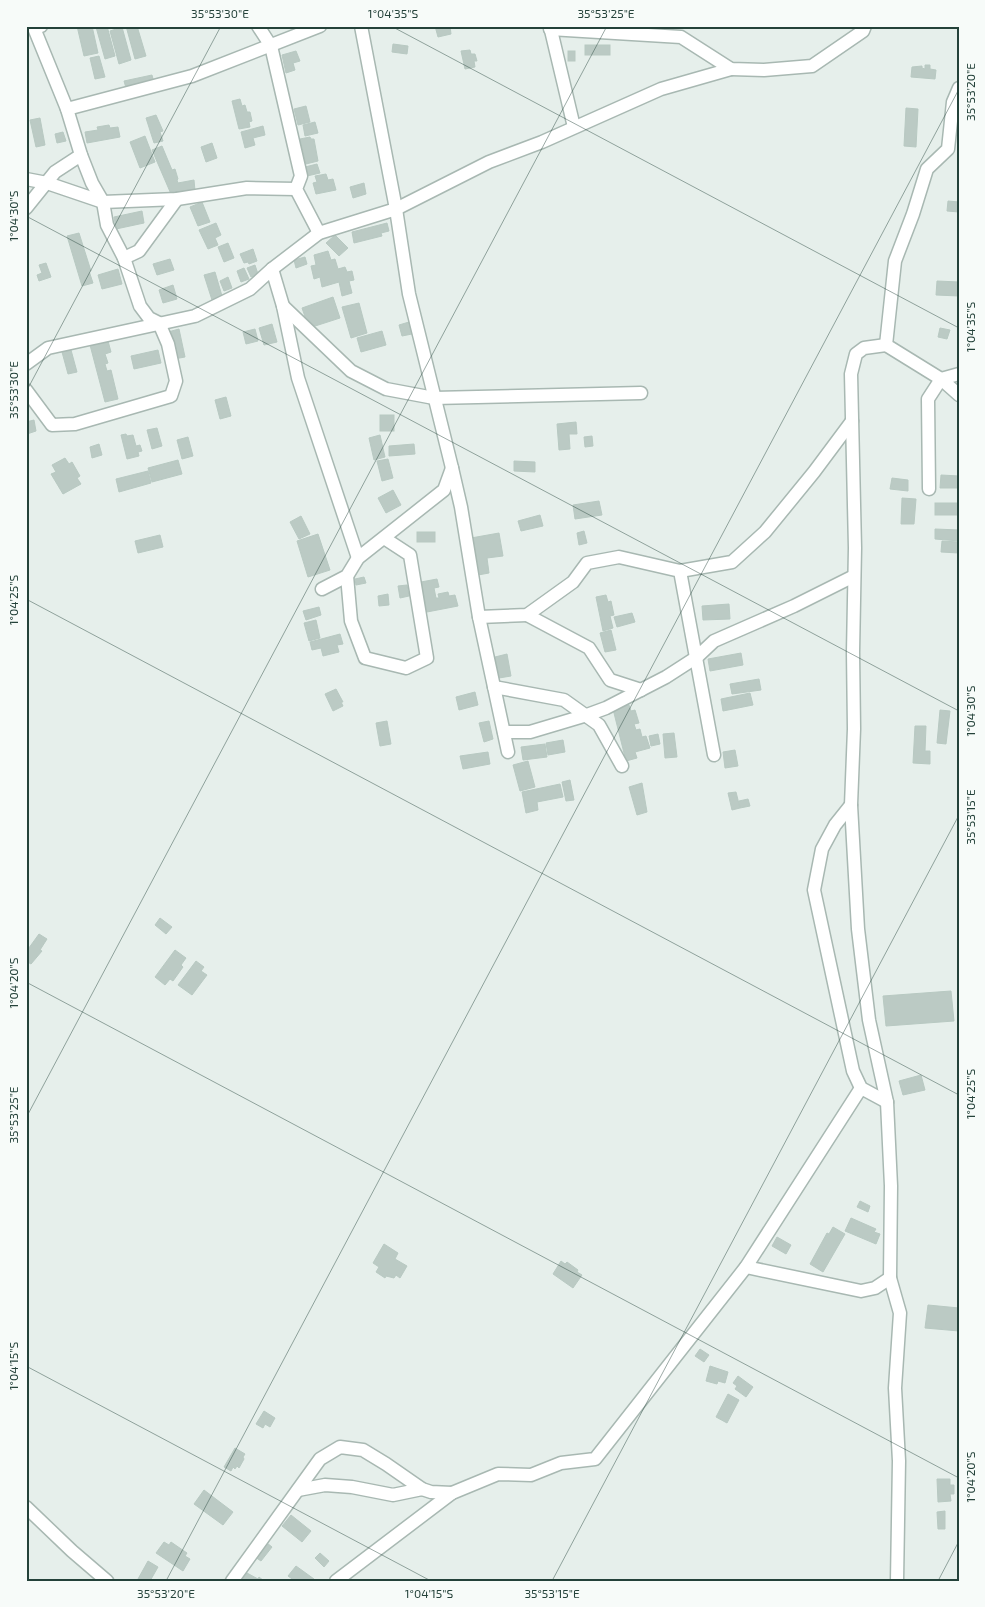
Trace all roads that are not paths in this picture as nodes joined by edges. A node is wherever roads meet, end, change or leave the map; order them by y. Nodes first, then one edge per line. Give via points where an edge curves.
1 (41, 26) edge
2 (258, 26) edge
3 (320, 26) edge
4 (361, 26) edge
5 (865, 26) edge
6 (550, 28) edge
7 (597, 29) edge
8 (271, 46) junction
9 (731, 69) junction
10 (959, 88) edge
11 (67, 109) junction
12 (574, 127) junction
13 (953, 149) edge
14 (81, 155) junction
15 (26, 179) edge
16 (47, 183) junction
17 (296, 189) junction
18 (177, 199) junction
19 (104, 202) junction
20 (26, 208) edge
21 (396, 209) junction
22 (319, 233) junction
23 (124, 258) junction
24 (272, 269) junction
25 (283, 306) junction
26 (158, 323) junction
27 (886, 345) junction
28 (26, 364) edge
29 (959, 374) edge
30 (941, 380) junction
31 (26, 390) edge
32 (640, 393) dead end
33 (959, 395) edge
34 (434, 398) junction
35 (852, 421) junction
36 (452, 468) junction
37 (928, 489) dead end
38 (384, 538) junction
39 (358, 558) junction
40 (680, 571) junction
41 (347, 576) junction
42 (854, 576) junction
43 (322, 589) dead end
44 (527, 614) junction
45 (479, 617) junction
46 (697, 657) junction
47 (494, 687) junction
48 (641, 690) junction
49 (587, 715) junction
50 (504, 732) junction
51 (530, 732) junction
52 (714, 755) dead end
53 (622, 766) dead end
54 (851, 805) junction
55 (861, 1088) junction
56 (886, 1102) junction
57 (746, 1267) junction
58 (890, 1278) junction
59 (422, 1489) junction
60 (298, 1490) junction
61 (452, 1493) junction
62 (26, 1507) edge
63 (107, 1581) edge
64 (232, 1581) edge
65 (336, 1581) edge
66 (897, 1581) edge

1 - 11 street via 34,28
2 - 8 street
3 - 8 street
4 - 21 street
5 - 9 street via 863,31 812,66
6 - 7 street
6 - 12 street
7 - 9 street via 681,37
8 - 11 street via 192,76
8 - 17 street via 301,176
9 - 12 street via 661,88
10 - 13 street via 953,102
11 - 14 street
12 - 21 street via 489,162
13 - 27 street via 927,169 895,261
14 - 16 street via 55,172
14 - 19 street
15 - 16 street
16 - 19 street
16 - 20 street
17 - 18 street via 247,188
17 - 22 street
18 - 19 street
18 - 23 street via 139,251
19 - 23 street via 107,225
21 - 22 street
21 - 34 street via 409,294
22 - 24 street
23 - 26 street via 140,306
24 - 25 street
24 - 26 street via 250,290 195,316
25 - 34 street via 350,371 386,389
25 - 39 street via 298,378
26 - 28 street via 48,348
26 - 31 street via 168,344 176,381 172,396 74,424 52,425
27 - 30 street
27 - 35 street via 864,348 856,354 851,374
29 - 30 street
30 - 33 street
30 - 37 street via 928,398
32 - 34 street
34 - 36 street
35 - 40 street via 765,532 732,562
35 - 42 street
36 - 38 street via 444,490
36 - 45 street
38 - 39 street
38 - 41 street via 410,555 427,658 406,668 365,658 351,621
39 - 41 street
40 - 44 street via 619,557 587,563 573,582
40 - 46 street
41 - 43 street
42 - 46 street via 714,641
42 - 54 street
44 - 45 street
44 - 48 street via 589,648 610,680
45 - 47 street
46 - 48 street
46 - 52 street
47 - 49 street via 564,700
47 - 50 street
48 - 49 street
49 - 51 street
49 - 53 street via 599,725
50 - 51 street
50 - 51 street via 508,752
54 - 55 street via 822,848 814,890 853,1071
54 - 56 street via 858,929 869,1020
55 - 56 street
55 - 57 street
56 - 58 street via 891,1186
57 - 58 street via 861,1291 875,1288
57 - 61 street via 595,1459 561,1463 531,1475 498,1474
58 - 66 street via 900,1313 895,1388 899,1461
59 - 60 street via 393,1495 324,1485
59 - 60 street via 363,1450 340,1447 320,1459
59 - 61 street
60 - 64 street
61 - 65 street
62 - 63 street

